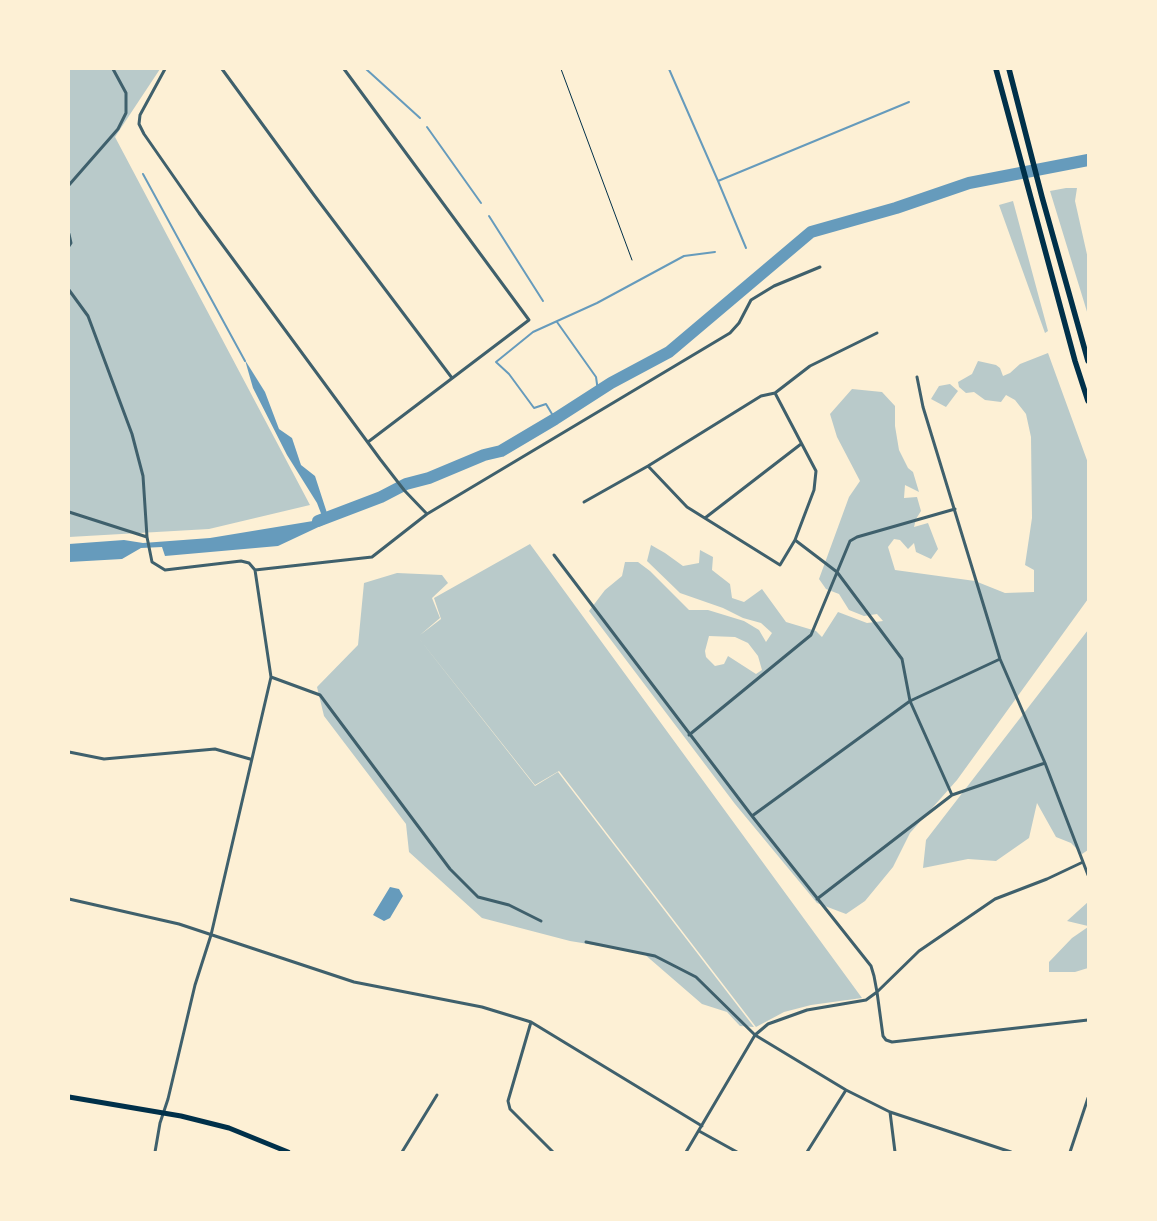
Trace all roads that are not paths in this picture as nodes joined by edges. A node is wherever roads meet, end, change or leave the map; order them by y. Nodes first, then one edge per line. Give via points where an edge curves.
1 (112, 69) edge
2 (165, 69) edge
3 (222, 69) edge
4 (344, 69) edge
5 (996, 69) edge
6 (1010, 69) edge
7 (69, 185) edge
8 (69, 234) edge
9 (69, 246) edge
10 (820, 267) dead end
11 (69, 290) edge
12 (877, 333) dead end
13 (1088, 361) edge
14 (917, 377) dead end
15 (452, 378) junction
16 (775, 394) junction
17 (1088, 401) edge
18 (368, 442) junction
19 (801, 444) junction
20 (648, 466) junction
21 (584, 502) dead end
22 (955, 509) junction
23 (69, 512) edge
24 (428, 514) junction
25 (705, 518) junction
26 (148, 539) junction
27 (795, 540) junction
28 (554, 555) dead end
29 (255, 570) junction
30 (837, 572) junction
31 (1000, 659) junction
32 (271, 677) junction
33 (910, 700) junction
34 (689, 735) junction
35 (69, 752) edge
36 (250, 759) junction
37 (1045, 763) junction
38 (952, 795) junction
39 (752, 816) junction
40 (1083, 862) junction
41 (1088, 875) edge
42 (69, 899) edge
43 (816, 899) junction
44 (541, 922) dead end
45 (211, 935) junction
46 (586, 942) dead end
47 (876, 992) junction
48 (1088, 1020) edge
49 (531, 1022) junction
50 (755, 1034) junction
51 (846, 1090) junction
52 (437, 1095) dead end
53 (69, 1097) edge
54 (1088, 1098) edge
55 (164, 1112) junction
56 (890, 1112) junction
57 (702, 1126) junction
58 (699, 1131) junction
59 (155, 1152) edge
60 (288, 1152) edge
61 (402, 1152) edge
62 (552, 1152) edge
63 (686, 1152) edge
64 (737, 1152) edge
65 (808, 1152) edge
66 (895, 1152) edge
67 (1011, 1152) edge
68 (1070, 1152) edge

1 - 7 street via 126,93 126,112 118,129
2 - 18 street via 145,104 139,124 144,134
3 - 15 street
4 - 15 street via 529,320
5 - 17 highway via 1074,361
6 - 13 highway
8 - 9 street
10 - 24 street via 774,286 751,300 740,323 730,333
11 - 26 street via 88,316 132,434 143,476
12 - 16 street via 810,366
14 - 22 street via 923,407
15 - 18 street
16 - 19 street
16 - 20 street via 761,396
18 - 24 street via 398,483
19 - 25 street
19 - 27 street via 816,471 814,490
20 - 21 street
20 - 25 street via 687,507
22 - 30 street via 857,537 847,545
22 - 31 street
23 - 26 street
24 - 29 street via 372,557
25 - 27 street via 780,566
26 - 29 street via 152,562 165,570 241,561 249,563
27 - 30 street
28 - 34 street
29 - 32 street
30 - 33 street via 902,659
30 - 34 street via 810,635
31 - 33 street
31 - 37 street
32 - 36 street
32 - 44 street via 320,695 450,869 478,897 509,905
33 - 38 street
33 - 39 street
34 - 39 street
35 - 36 street via 104,759 215,749
36 - 45 street
37 - 38 street
37 - 40 street
38 - 43 street
39 - 43 street
40 - 41 street
40 - 47 street via 1047,880 995,899 919,951
42 - 45 street via 179,924
43 - 47 street via 871,966
45 - 49 street via 354,982 482,1007
45 - 55 street via 195,985
46 - 50 street via 655,956 696,977
47 - 48 street via 883,1036 892,1042
47 - 50 street via 866,1000 808,1010 784,1018
49 - 57 street
49 - 62 street via 508,1101 510,1109
50 - 51 street
50 - 57 street
51 - 56 street
51 - 65 street
52 - 61 street
53 - 55 main road
54 - 68 street
55 - 59 street
55 - 60 main road via 229,1128
56 - 66 street
56 - 67 street
57 - 58 street
58 - 63 street
58 - 64 street

